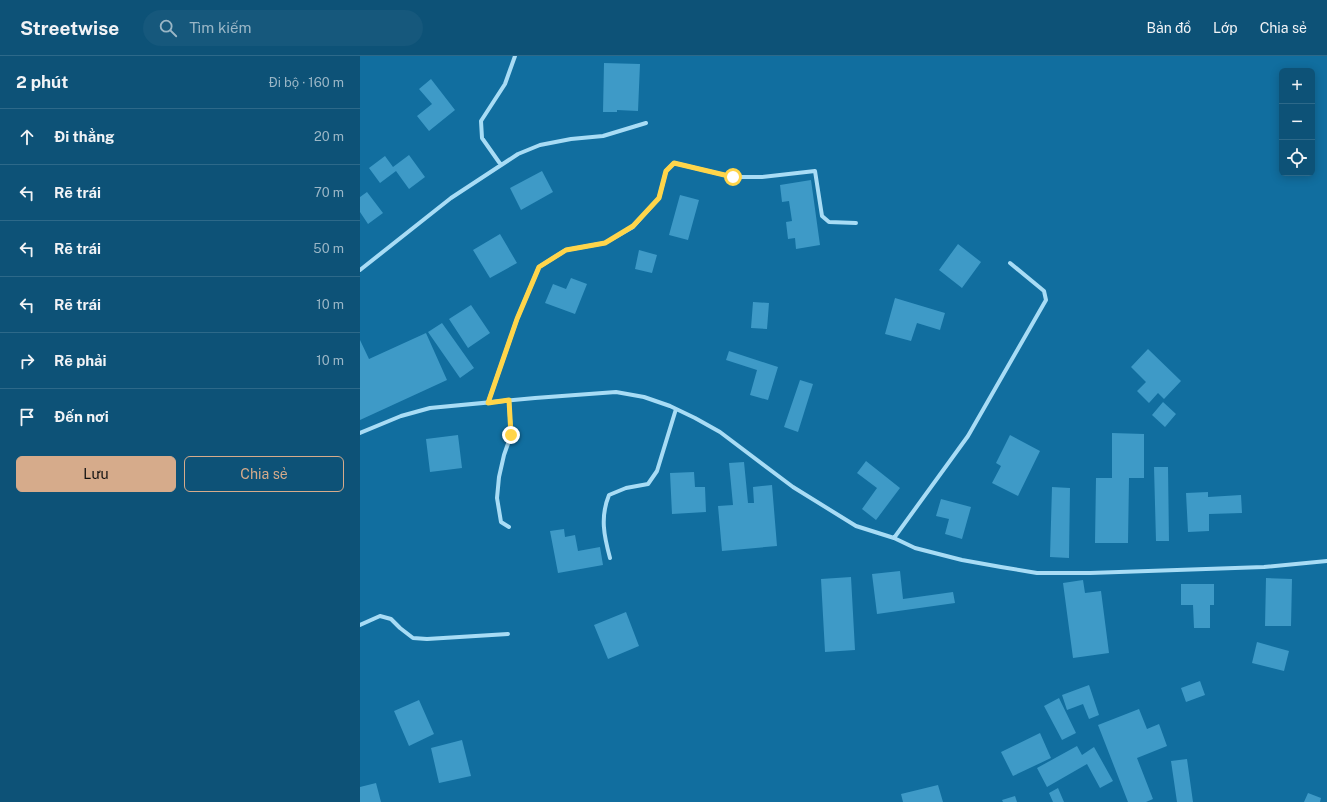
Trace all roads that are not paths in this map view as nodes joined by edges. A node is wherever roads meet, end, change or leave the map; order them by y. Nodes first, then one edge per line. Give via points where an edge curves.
1 (515, 56) edge
2 (646, 123) dead end
3 (501, 164) junction
4 (856, 224) dead end
5 (1010, 263) dead end
6 (360, 270) edge
7 (509, 400) junction
8 (488, 403) junction
9 (676, 409) junction
10 (360, 433) edge
11 (509, 527) dead end
12 (894, 538) junction
13 (610, 558) dead end
14 (1327, 561) edge
15 (360, 625) edge
16 (508, 634) dead end

1 - 3 street via 505,84 481,121 482,138
2 - 3 street via 603,136 540,144
3 - 6 street via 451,198
4 - 8 street via 829,222 822,216 815,171 762,177 733,177 674,163 666,171 659,198 633,226 605,243 566,250 539,267 517,319
5 - 12 street via 1044,291 1046,300 968,436
7 - 8 street
7 - 9 street via 616,392 644,397
7 - 11 street via 511,435 499,477 497,498 501,522
8 - 10 street via 430,408 401,416
9 - 12 street via 720,432 825,508 856,526
9 - 13 street via 657,471 648,484 609,494 604,506 604,536
12 - 14 street via 915,548 962,560 1037,573 1264,567
15 - 16 street via 380,616 391,619 413,638

